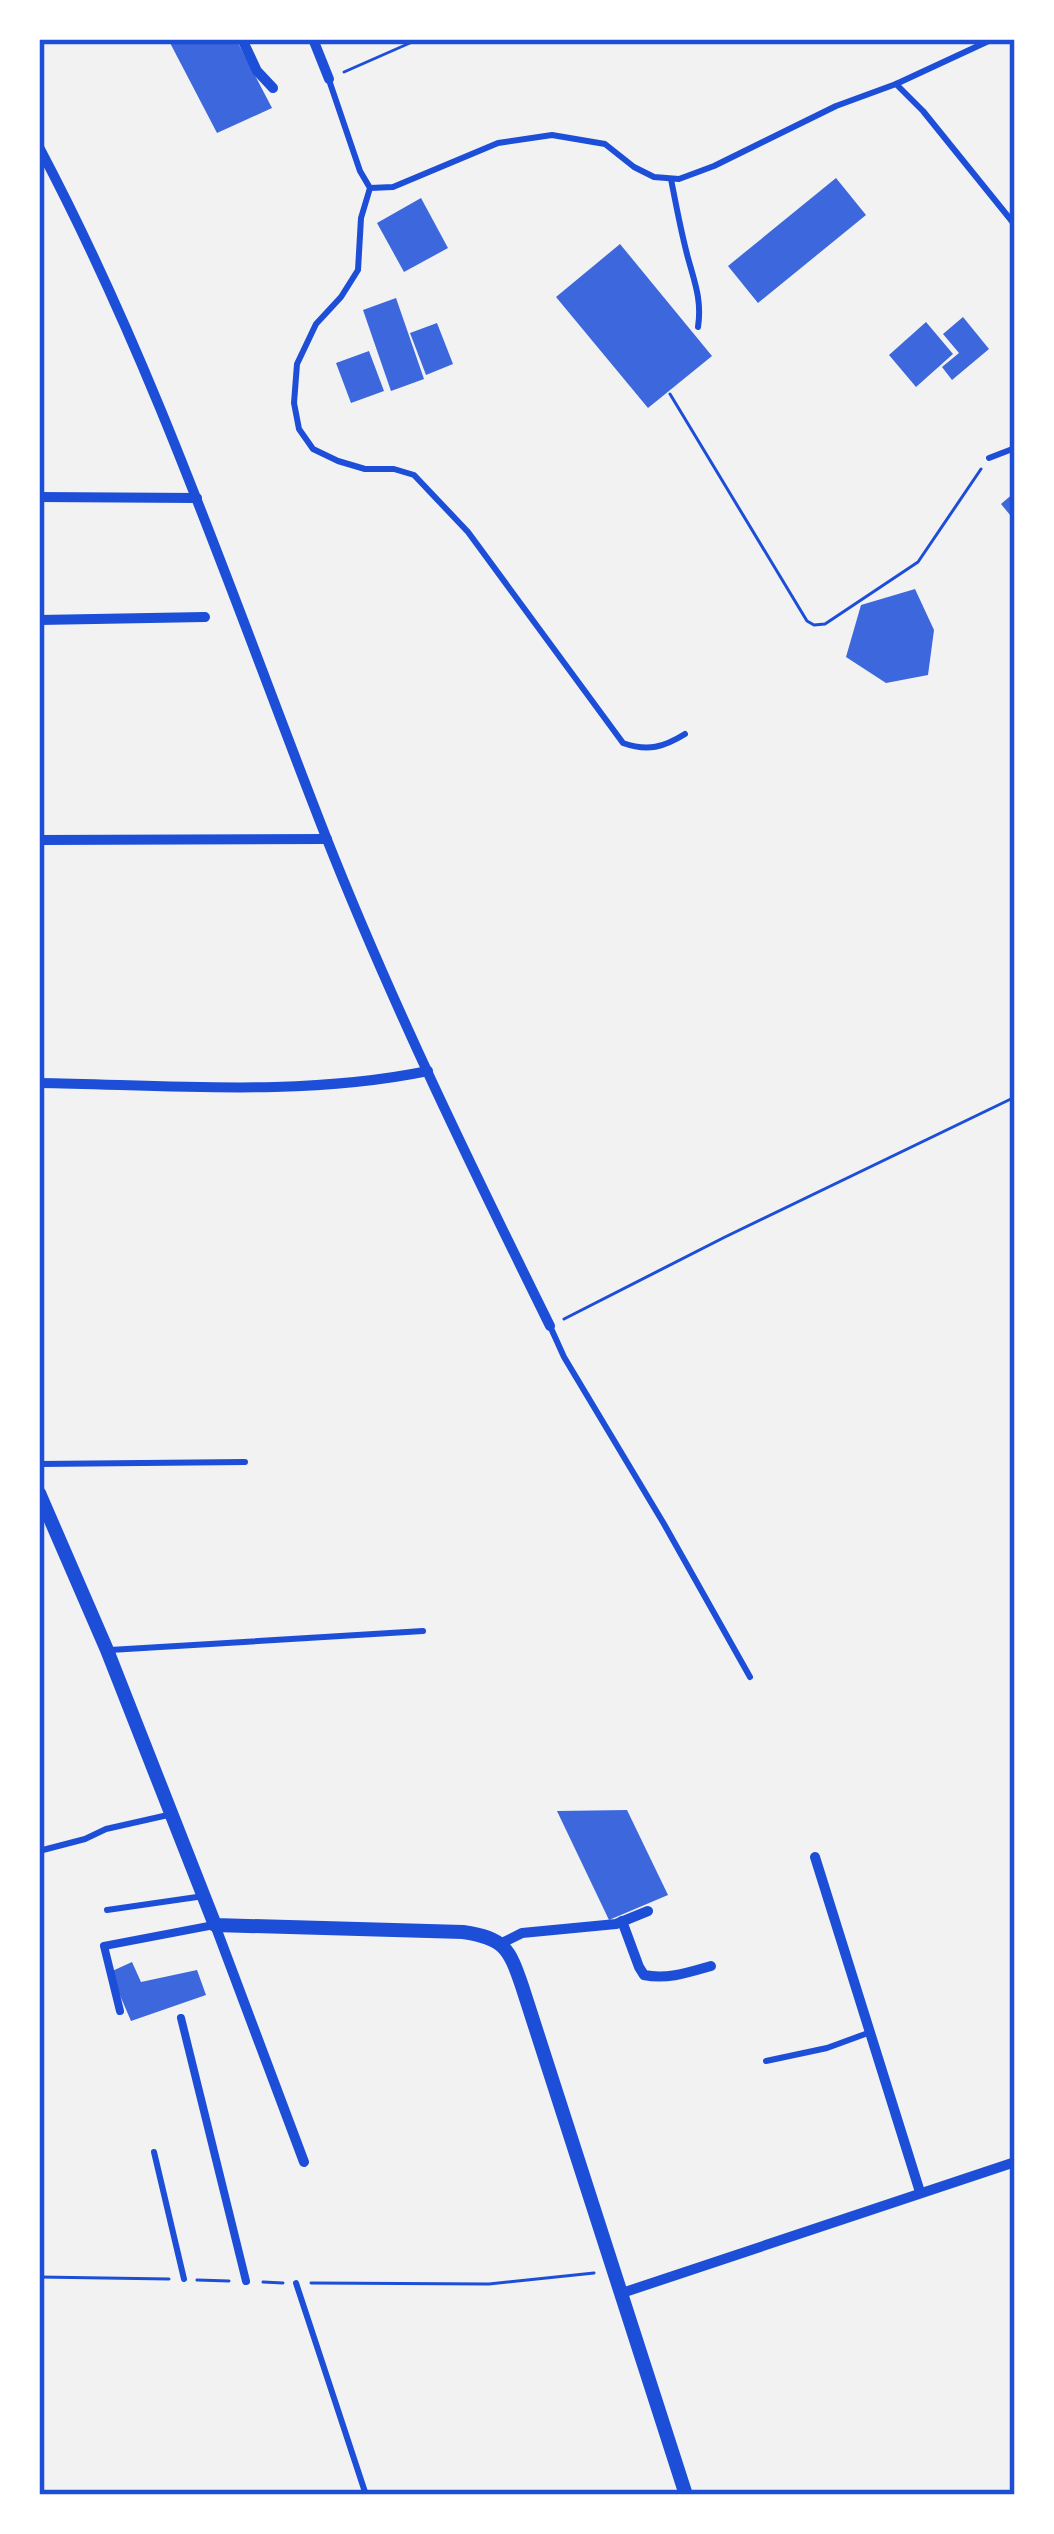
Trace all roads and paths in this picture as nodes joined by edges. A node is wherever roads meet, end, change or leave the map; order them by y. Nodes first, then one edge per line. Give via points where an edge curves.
1 (242, 39) edge
2 (313, 39) edge
3 (419, 39) edge
4 (992, 39) edge
5 (329, 79) junction
6 (896, 84) junction
7 (273, 88) dead end
8 (39, 147) edge
9 (671, 178) junction
10 (370, 188) junction
11 (1015, 225) edge
12 (698, 327) dead end
13 (670, 394) dead end
14 (1015, 448) edge
15 (989, 458) joint
16 (39, 497) edge
17 (197, 497) junction
18 (205, 617) dead end
19 (39, 620) edge
20 (685, 734) dead end
21 (327, 839) junction
22 (39, 840) edge
23 (428, 1071) junction
24 (39, 1083) edge
25 (1015, 1097) edge
26 (550, 1326) junction
27 (245, 1462) dead end
28 (39, 1464) edge
29 (39, 1493) edge
30 (423, 1631) dead end
31 (106, 1650) junction
32 (750, 1677) dead end
33 (172, 1814) junction
34 (39, 1851) edge
35 (815, 1857) dead end
36 (204, 1896) junction
37 (107, 1910) dead end
38 (647, 1910) dead end
39 (622, 1921) junction
40 (215, 1925) junction
41 (502, 1943) junction
42 (711, 1966) dead end
43 (120, 2011) dead end
44 (182, 2018) dead end
45 (871, 2032) junction
46 (766, 2061) dead end
47 (154, 2152) dead end
48 (304, 2162) dead end
49 (1015, 2162) edge
50 (920, 2192) junction
51 (614, 2270) junction
52 (39, 2277) edge
53 (184, 2279) junction
54 (246, 2281) junction
55 (296, 2283) junction
56 (622, 2293) junction
57 (366, 2495) edge
58 (686, 2495) edge

1 - 7 street
2 - 5 street
3 - 5 path
4 - 6 lane
5 - 10 lane
6 - 9 lane
6 - 11 lane
8 - 17 street
9 - 10 lane via 634,167 605,144 553,134 498,143 393,187
9 - 12 lane via 699,290
10 - 20 lane via 358,270 297,364 298,429 313,449 338,461 414,475 468,532 623,743 664,747
13 - 15 path via 814,626 918,562
14 - 15 lane
16 - 17 street
17 - 21 street
18 - 19 street
21 - 22 street
21 - 23 street
23 - 24 street via 322,1084
23 - 26 street
25 - 26 path
26 - 32 lane
27 - 28 lane
29 - 31 street
30 - 31 lane
31 - 33 street
33 - 34 lane
33 - 36 street
35 - 45 street
36 - 37 lane
36 - 40 street
38 - 39 street
39 - 41 street via 522,1933
39 - 42 street via 644,1975
40 - 41 street via 463,1932
40 - 43 street via 104,1946
40 - 48 street
41 - 51 street
44 - 54 street
45 - 46 lane
45 - 50 street
47 - 53 lane
49 - 50 street
50 - 56 street
51 - 55 path via 489,2284
51 - 56 street
52 - 53 path
53 - 54 path
54 - 55 path
55 - 57 lane
56 - 58 street

